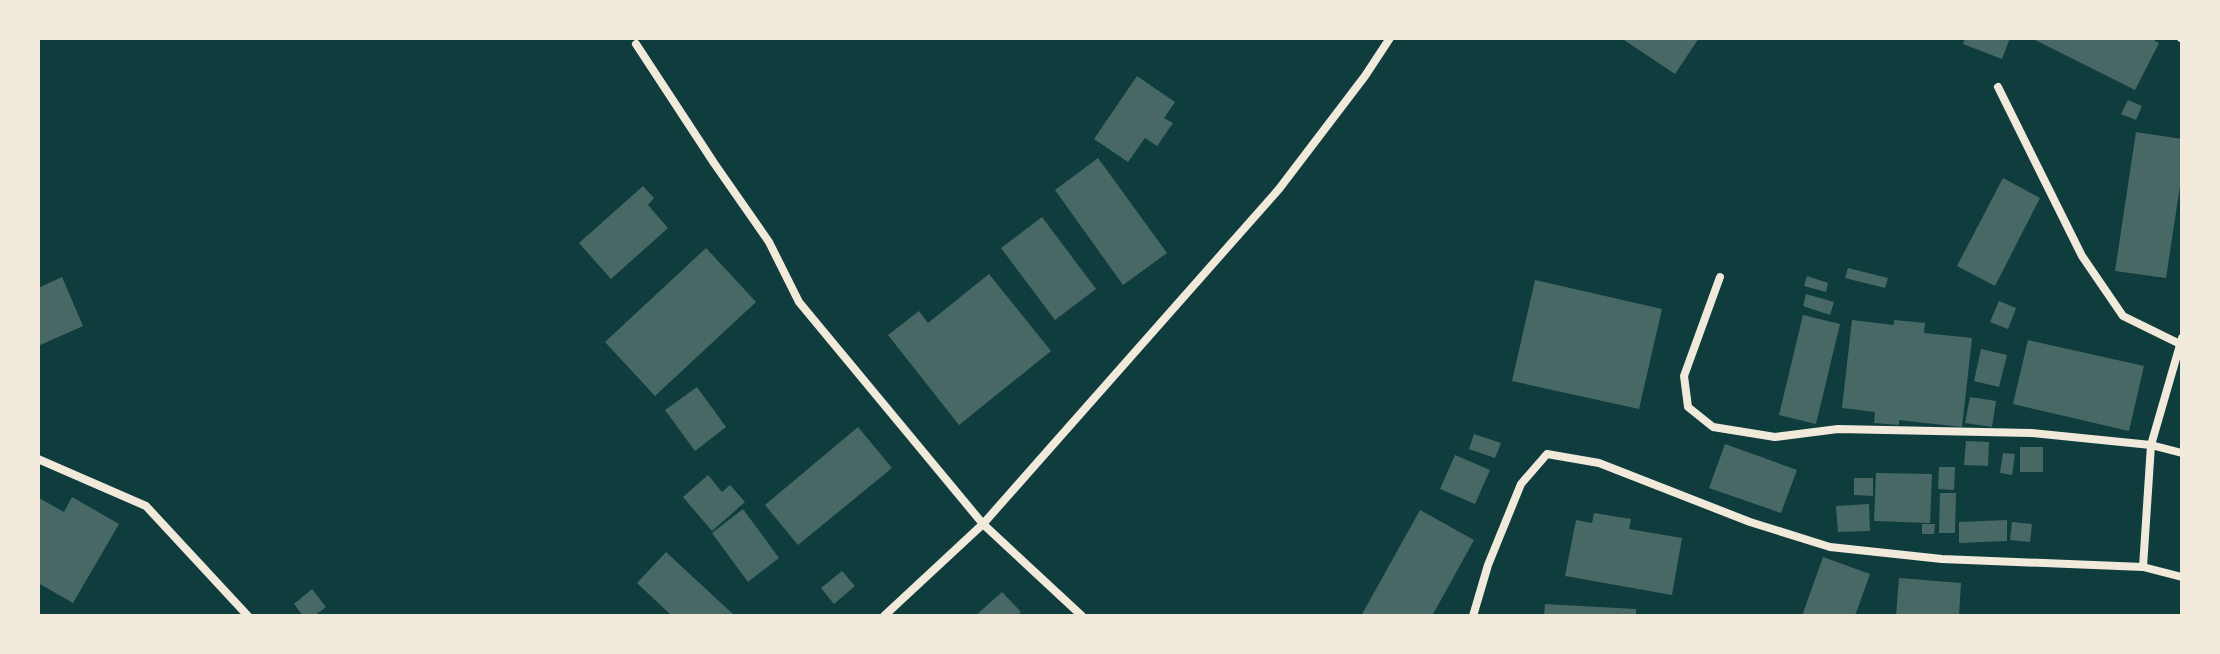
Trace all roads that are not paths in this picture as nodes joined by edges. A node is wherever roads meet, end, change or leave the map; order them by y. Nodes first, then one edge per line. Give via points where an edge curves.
1 (1390, 38) edge
2 (636, 44) dead end
3 (1998, 87) dead end
4 (1720, 277) dead end
5 (2182, 338) edge
6 (2182, 344) edge
7 (2151, 445) junction
8 (2182, 453) edge
9 (38, 459) edge
10 (983, 524) junction
11 (2143, 567) junction
12 (2182, 577) edge
13 (248, 616) edge
14 (884, 616) edge
15 (1082, 616) edge
16 (1473, 616) edge

1 - 10 street via 1279,189
2 - 10 street via 769,242 799,302
3 - 6 street via 2082,256 2123,316
4 - 7 street via 1684,376 1688,407 1713,427 1775,437 1838,429 2031,433
5 - 6 street
6 - 7 street
7 - 8 street
7 - 11 street
9 - 13 street via 146,506
10 - 14 street
10 - 15 street
11 - 12 street
11 - 16 street via 1942,559 1830,547 1599,463 1547,454 1521,484

